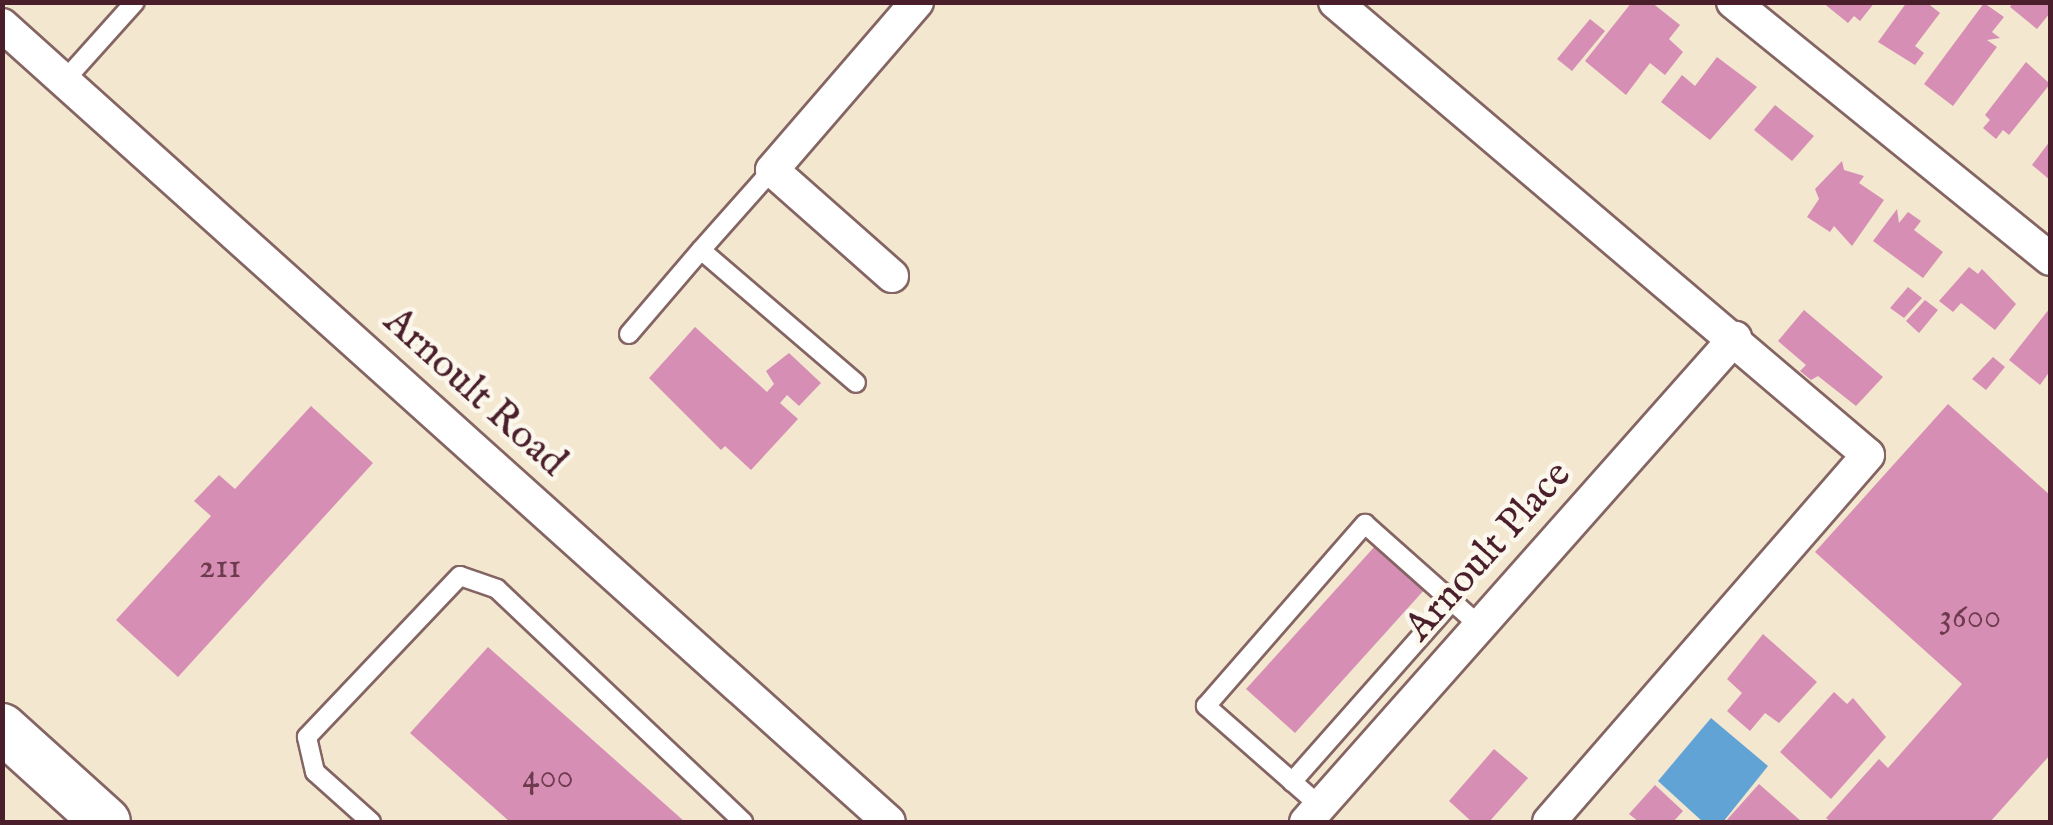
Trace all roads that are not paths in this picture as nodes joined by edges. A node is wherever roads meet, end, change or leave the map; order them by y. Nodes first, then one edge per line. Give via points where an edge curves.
1 (135, 2) edge
2 (918, 2) edge
3 (1335, 2) edge
4 (1733, 2) edge
5 (2, 25) edge
6 (64, 81) junction
7 (772, 170) junction
8 (701, 250) junction
9 (2050, 259) edge
10 (892, 276) dead end
11 (629, 334) dead end
12 (1735, 338) junction
13 (856, 383) dead end
14 (1452, 601) junction
15 (1480, 626) junction
16 (4, 731) edge
17 (1292, 782) junction
18 (1313, 814) edge
19 (106, 822) edge
20 (371, 822) edge
21 (743, 822) edge
22 (889, 822) edge
23 (1550, 822) edge

1 - 6 lane
2 - 7 street
3 - 12 street
4 - 9 street
5 - 6 street, Arnoult Road
6 - 22 street, Arnoult Road
7 - 8 lane
7 - 10 street
8 - 11 lane
8 - 13 lane
12 - 15 street, Arnoult Place
12 - 23 street via 1868,455
14 - 15 lane
14 - 17 lane
14 - 17 lane via 1366,524 1353,538 1206,706
15 - 18 street, Arnoult Place
16 - 19 street
17 - 18 lane
20 - 21 lane via 315,772 308,737 460,576 497,589

